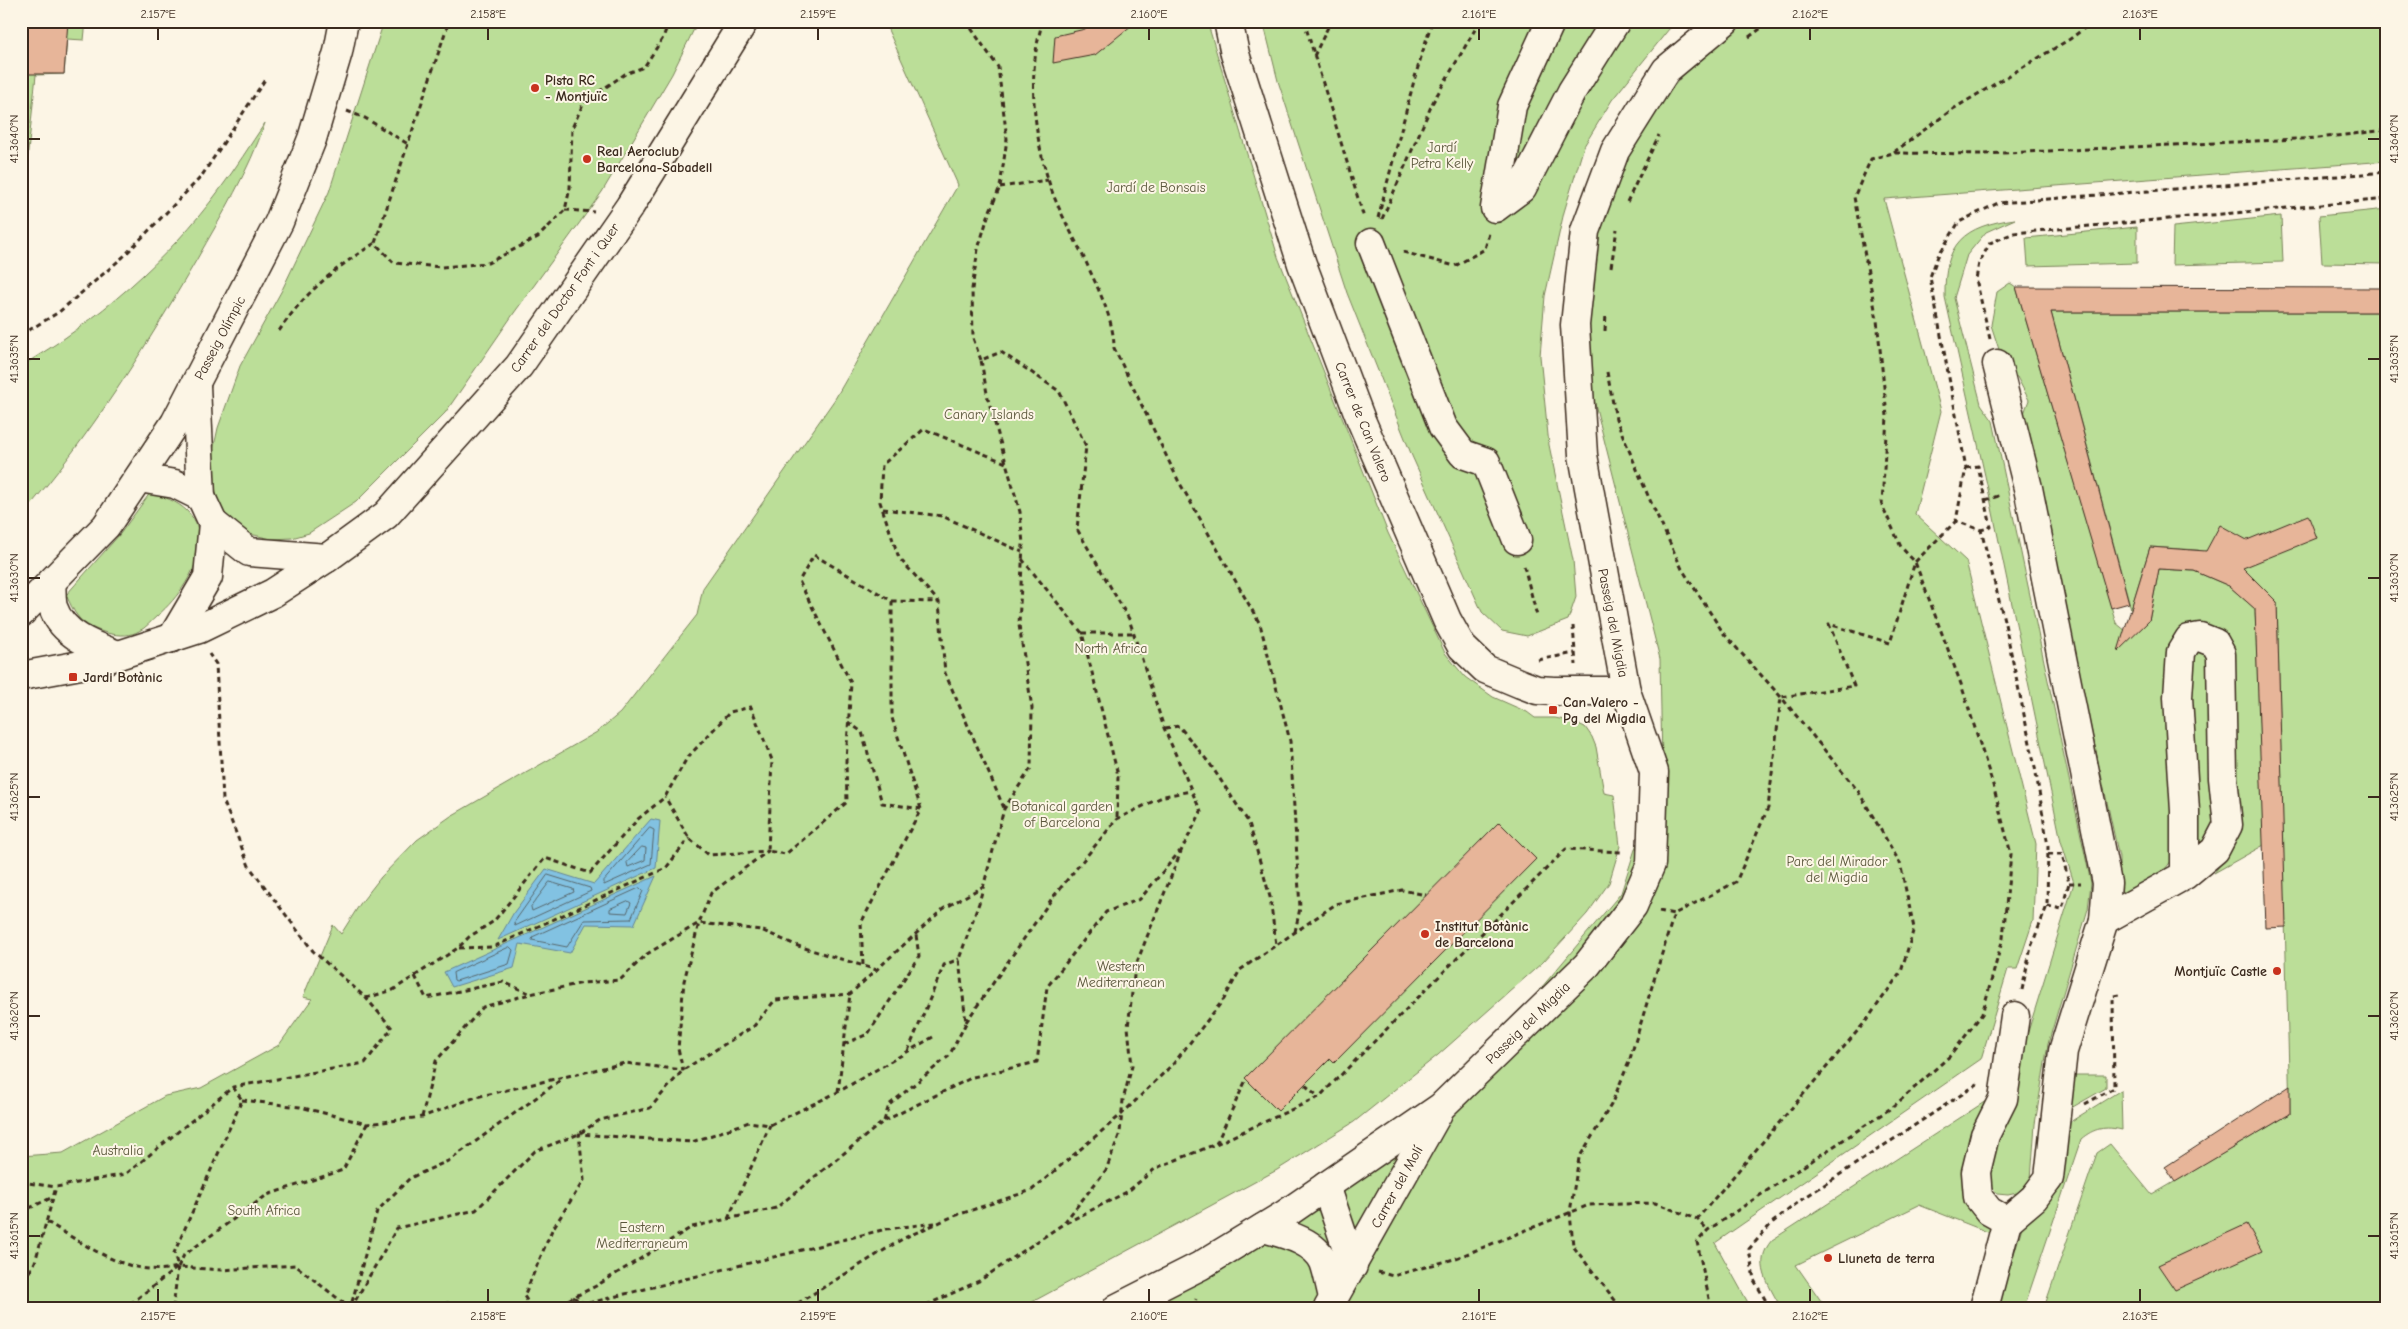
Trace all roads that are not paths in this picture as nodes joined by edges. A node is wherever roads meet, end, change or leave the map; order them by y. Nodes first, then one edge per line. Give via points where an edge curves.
1 (344, 21) edge
2 (744, 21) edge
3 (1228, 21) edge
4 (1551, 21) edge
5 (1616, 21) edge
6 (1725, 21) edge
7 (1372, 243) road end
8 (1997, 364) road end
9 (196, 385) junction
10 (139, 478) junction
11 (200, 497) junction
12 (213, 523) junction
13 (1517, 540) road end
14 (327, 558) junction
15 (51, 583) junction
16 (21, 613) edge
17 (172, 638) junction
18 (118, 655) junction
19 (21, 676) edge
20 (1626, 690) junction
21 (2185, 875) junction
22 (2104, 920) junction
23 (2015, 1016) road end
24 (1441, 1107) junction
25 (1326, 1186) junction
26 (2006, 1221) junction
27 (1263, 1228) junction
28 (1339, 1288) edge
29 (1117, 1308) edge
30 (1984, 1308) edge

1 - 9 street, Passeig Olímpic via 312,139 279,222
2 - 14 street, Carrer del Doctor Font i Quer via 630,206 519,366 386,515
3 - 20 street, Carrer de Can Valero via 1235,54 1302,264 1357,411 1447,620 1462,647 1485,669 1537,690
4 - 5 street via 1512,106 1495,208 1522,188 1572,92
6 - 20 street, Passeig del Migdia via 1666,70 1615,151 1585,231 1575,325 1583,455
7 - 13 street via 1443,427 1463,454 1486,462
8 - 22 street via 2028,488 2107,883
9 - 10 street, Passeig Olímpic via 176,424
9 - 11 street
10 - 11 street via 176,484
10 - 15 street, Passeig Olímpic via 106,526
11 - 12 street
12 - 14 street via 249,552
12 - 17 street via 208,577
14 - 17 street, Carrer del Doctor Font i Quer via 273,593 199,629
15 - 16 street, Passeig Olímpic
15 - 18 street via 53,607 68,631 91,645
17 - 18 street
18 - 19 street
20 - 24 street, Passeig del Migdia via 1654,772 1651,864 1634,906 1587,965
21 - 21 street via 2215,850 2228,825 2223,778 2221,654 2215,643 2200,638 2189,639 2181,652 2179,679
21 - 22 street
22 - 26 street via 2063,1051 2050,1178 2034,1198
23 - 26 street via 2003,1099 1985,1135 1976,1172 1978,1197 1989,1211
24 - 25 street, Passeig del Migdia
24 - 28 street, Carrer del Molí
25 - 27 street, Passeig del Migdia
25 - 28 street
26 - 30 street
27 - 28 street via 1299,1239 1313,1249
27 - 29 street, Passeig del Migdia via 1200,1266

